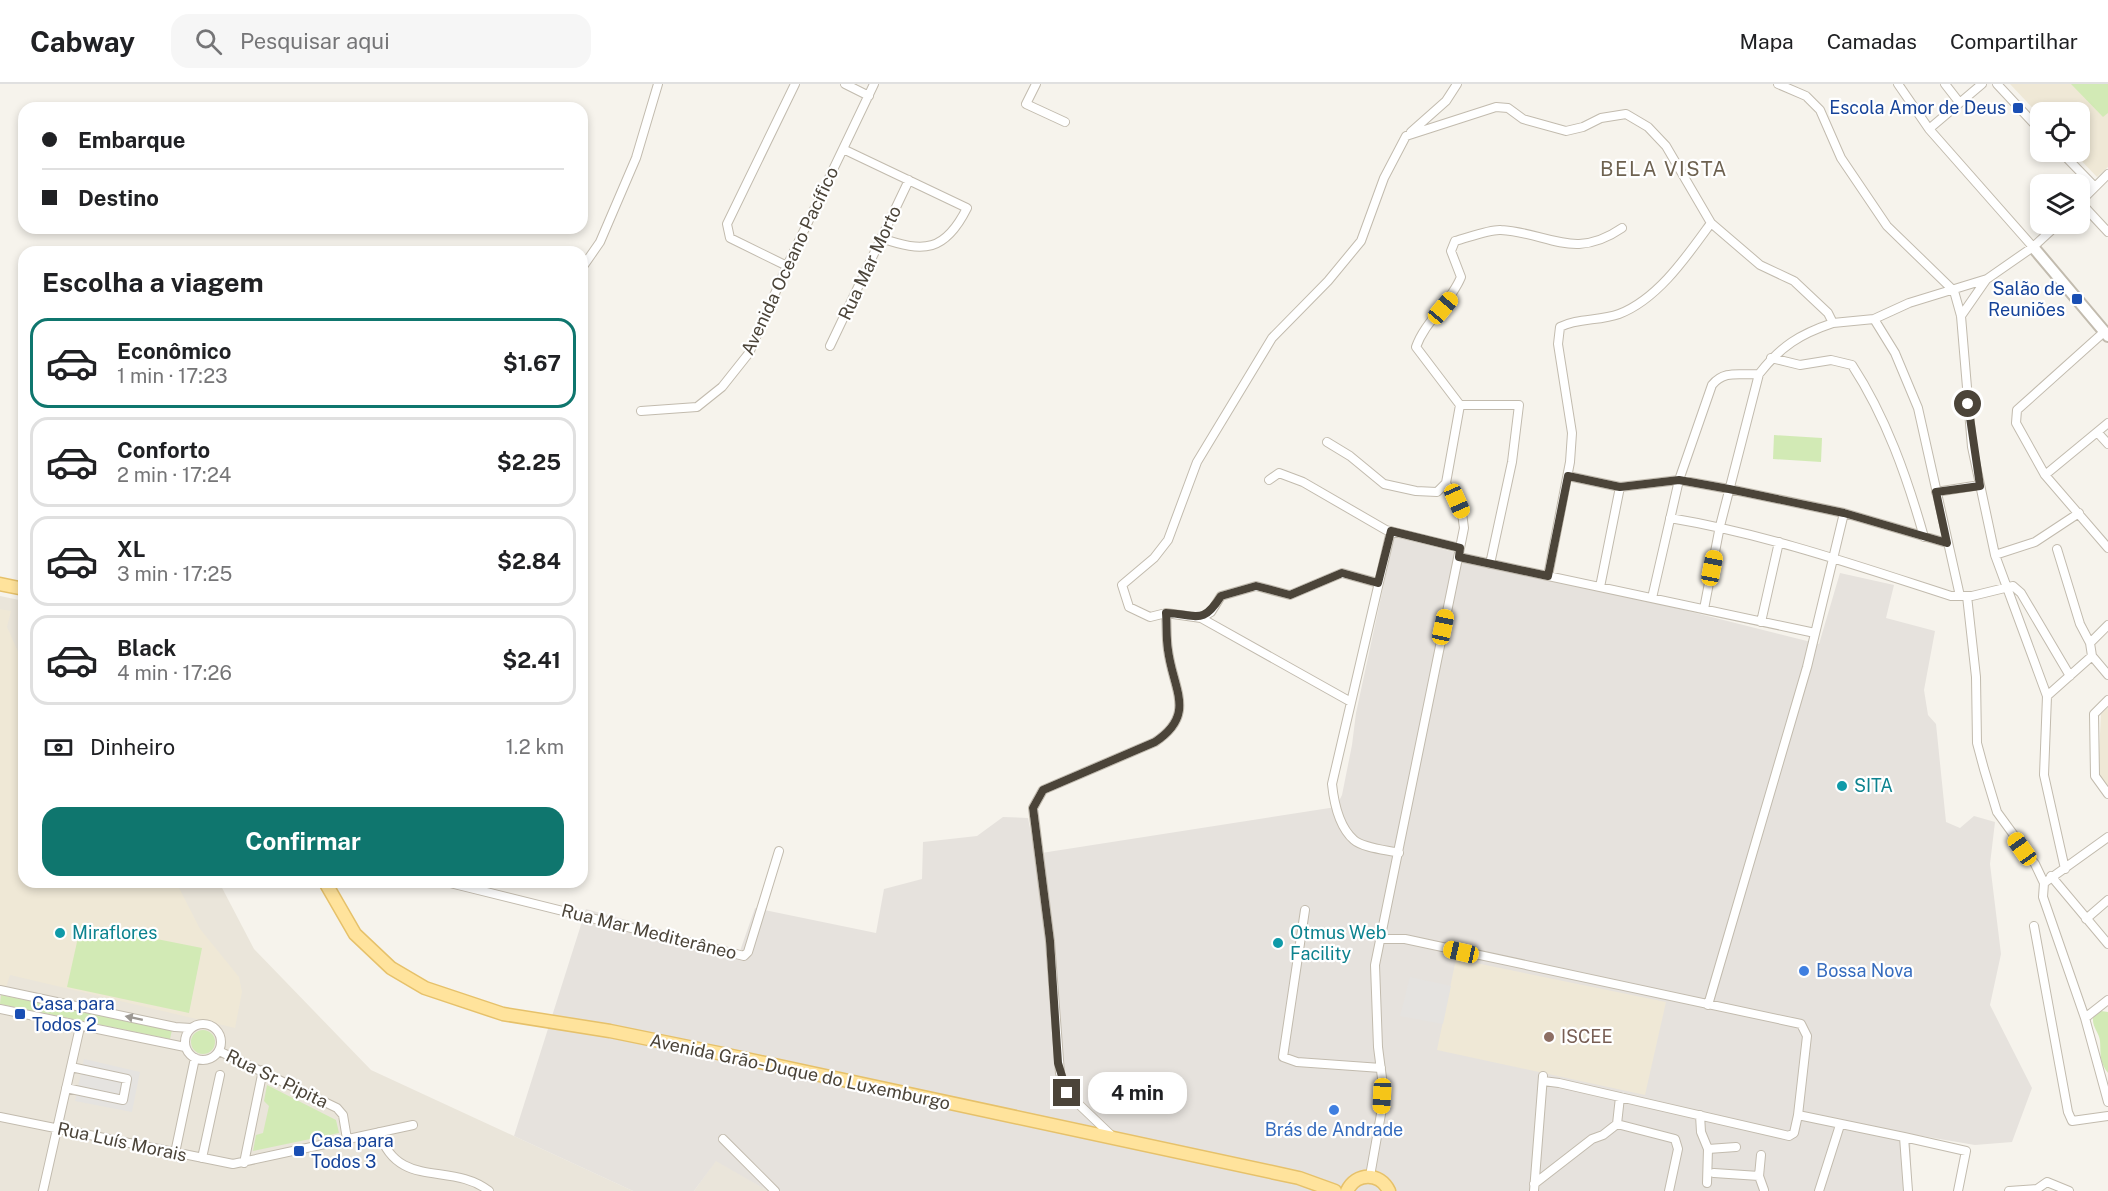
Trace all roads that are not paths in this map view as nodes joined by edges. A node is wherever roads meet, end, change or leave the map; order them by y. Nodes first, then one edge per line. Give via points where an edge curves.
1 (658, 84) edge
2 (795, 84) edge
3 (845, 84) edge
4 (874, 84) edge
5 (1036, 84) edge
6 (1457, 84) edge
7 (1898, 84) edge
8 (1945, 84) edge
9 (1982, 84) edge
10 (1997, 84) edge
11 (1780, 85) edge
12 (869, 96) junction
13 (1959, 102) junction
14 (2030, 119) edge
15 (1065, 122) dead end
16 (1929, 129) junction
17 (1406, 136) junction
18 (843, 149) junction
19 (2071, 162) edge
20 (2108, 174) edge
21 (909, 180) junction
22 (2095, 187) junction
23 (2090, 192) edge
24 (2090, 213) edge
25 (1711, 223) junction
26 (1622, 228) dead end
27 (2108, 232) edge
28 (2048, 234) edge
29 (881, 238) junction
30 (2034, 247) junction
31 (588, 259) edge
32 (787, 266) junction
33 (1987, 279) junction
34 (1954, 291) junction
35 (1961, 316) junction
36 (1874, 319) junction
37 (1833, 323) junction
38 (2106, 334) edge
39 (830, 346) dead end
40 (1772, 358) junction
41 (1759, 374) junction
42 (1460, 405) junction
43 (641, 411) dead end
44 (2108, 423) edge
45 (2098, 432) junction
46 (1327, 442) dead end
47 (2108, 444) edge
48 (2045, 475) junction
49 (1568, 476) junction
50 (1269, 480) dead end
51 (1679, 480) junction
52 (1446, 483) junction
53 (1980, 486) junction
54 (1620, 487) junction
55 (1729, 489) junction
56 (1936, 492) junction
57 (1844, 513) junction
58 (2079, 513) junction
59 (1670, 518) junction
60 (1720, 526) junction
61 (1391, 531) junction
62 (1924, 537) junction
63 (1779, 542) junction
64 (1947, 543) junction
65 (1460, 548) junction
66 (2108, 548) edge
67 (2057, 549) dead end
68 (1995, 555) junction
69 (1459, 557) junction
70 (1832, 557) junction
71 (1490, 564) junction
72 (1548, 576) junction
73 (1378, 583) junction
74 (0, 584) edge
75 (1600, 587) junction
76 (18, 588) edge
77 (2006, 588) junction
78 (1964, 596) junction
79 (1652, 598) junction
80 (1704, 609) junction
81 (1166, 613) junction
82 (1201, 618) junction
83 (1761, 622) junction
84 (2108, 625) edge
85 (1815, 633) junction
86 (2090, 643) junction
87 (2092, 656) junction
88 (2108, 675) edge
89 (2070, 676) junction
90 (2047, 696) junction
91 (2108, 700) edge
92 (1351, 702) junction
93 (2108, 794) edge
94 (2108, 837) edge
95 (779, 851) dead end
96 (1399, 854) junction
97 (2065, 869) junction
98 (2051, 876) junction
99 (2043, 882) junction
100 (328, 888) edge
101 (470, 888) edge
102 (2108, 900) edge
103 (1305, 910) dead end
104 (2086, 919) junction
105 (2034, 926) dead end
106 (1382, 939) junction
107 (2108, 944) edge
108 (0, 990) edge
109 (2108, 1000) edge
110 (1708, 1005) junction
111 (0, 1009) edge
112 (2085, 1018) junction
113 (80, 1027) junction
114 (191, 1028) junction
115 (185, 1047) junction
116 (219, 1051) junction
117 (195, 1058) junction
118 (71, 1067) junction
119 (1381, 1068) junction
120 (263, 1070) junction
121 (220, 1075) dead end
122 (66, 1088) junction
123 (1620, 1097) junction
124 (2108, 1102) edge
125 (1700, 1115) junction
126 (1798, 1115) junction
127 (2108, 1116) edge
128 (0, 1117) edge
129 (1617, 1124) junction
130 (413, 1125) dead end
131 (1840, 1125) junction
132 (58, 1128) junction
133 (380, 1132) junction
134 (1904, 1137) junction
135 (347, 1139) junction
136 (723, 1139) dead end
137 (1114, 1139) junction
138 (1736, 1147) dead end
139 (1708, 1149) junction
140 (175, 1153) junction
141 (1761, 1155) dead end
142 (202, 1158) junction
143 (244, 1163) junction
144 (1714, 1173) dead end
145 (1370, 1176) junction
146 (1759, 1176) junction
147 (1707, 1183) dead end
148 (1322, 1184) junction
149 (1350, 1187) edge
150 (1534, 1188) edge
151 (1390, 1190) edge
152 (1764, 1190) edge
153 (43, 1191) edge
154 (489, 1191) edge
155 (776, 1191) edge
156 (1335, 1191) edge
157 (1669, 1191) edge
158 (1819, 1191) edge
159 (1908, 1191) edge
160 (1958, 1191) edge
161 (2009, 1191) edge
162 (2069, 1191) edge

1 - 31 street via 636,158 600,242
2 - 32 street via 728,224 730,238
3 - 12 street
4 - 12 street, Avenida Oceano Pacífico
5 - 15 street via 1026,104
6 - 17 street via 1446,101
7 - 16 street
8 - 13 street
9 - 13 street
10 - 14 street
11 - 34 street via 1806,96 1820,110 1841,158 1887,226
12 - 18 street, Avenida Oceano Pacífico
13 - 16 street
16 - 30 street
17 - 25 street via 1497,107 1566,131 1600,118 1626,114 1648,127 1666,146
17 - 81 street via 1384,178 1361,241 1272,338 1197,462 1168,540 1154,558 1122,585 1129,607 1150,617
18 - 21 street
18 - 32 street, Avenida Oceano Pacífico
19 - 22 street
20 - 22 street
21 - 29 street, Rua Mar Morto
21 - 29 street via 967,208 957,227 939,243 908,248
22 - 23 street
24 - 27 street
25 - 37 street via 1760,265 1794,281 1828,313
25 - 49 street via 1680,265 1646,297 1620,314 1560,327 1558,344 1572,433
26 - 42 street via 1608,238 1588,244 1552,243 1529,233 1497,230 1455,241 1451,251 1461,278 1454,295 1420,335 1416,347
28 - 30 street
29 - 39 street, Rua Mar Morto
30 - 33 street
30 - 38 street
32 - 43 street, Avenida Oceano Pacífico via 749,353 722,387 697,407
33 - 34 street
33 - 35 street
34 - 35 street
34 - 36 street via 1909,303
35 - 53 street via 1972,447
36 - 37 street
36 - 56 street via 1895,353 1918,408
37 - 40 street via 1804,333
38 - 48 street via 2017,410 2016,423
40 - 41 street
40 - 62 street via 1800,366 1832,360 1851,366 1883,422
41 - 51 street via 1728,373 1712,385
41 - 55 street
42 - 52 street
42 - 71 street via 1519,405 1512,462
44 - 45 street
45 - 47 street
45 - 48 street
46 - 52 street via 1384,484 1437,492
48 - 58 street
49 - 54 street
49 - 72 street
50 - 61 street via 1279,473 1303,482
51 - 54 street
51 - 55 street
51 - 59 street
52 - 65 street via 1462,513
53 - 56 street
53 - 68 street
54 - 75 street
55 - 57 street
55 - 60 street
56 - 64 street
57 - 62 street
57 - 70 street
58 - 66 street
58 - 68 street via 2035,542
59 - 60 street
59 - 79 street
60 - 63 street
60 - 80 street
61 - 65 street
61 - 73 street
62 - 64 street
63 - 70 street
63 - 83 street
64 - 78 street
65 - 69 street
67 - 86 street via 2080,624
68 - 77 street
69 - 71 street
69 - 96 street
70 - 78 street via 1951,596
70 - 85 street
71 - 72 street
72 - 75 street
73 - 82 street via 1342,573 1290,595 1256,586 1221,596 1211,612
73 - 92 street
74 - 76 main road
75 - 79 street
77 - 78 street
77 - 89 street via 2013,586 2021,593
77 - 90 street
78 - 99 street via 1976,677 1977,742 1984,769 1996,812 2035,864
79 - 80 street
80 - 83 street
81 - 82 street
81 - 137 street via 1168,650 1181,705 1178,721 1170,733 1043,790 1033,808 1050,941 1059,1073 1067,1093
82 - 92 street
83 - 85 street
84 - 86 street
85 - 110 street
86 - 87 street
87 - 88 street
87 - 89 street
89 - 90 street
90 - 97 street via 2044,775
91 - 93 street via 2094,714 2095,776
92 - 96 street via 1332,784 1333,800 1342,824 1355,841
94 - 97 street
95 - 101 street, Rua Mar Mediterâneo via 744,956
96 - 106 street
97 - 98 street
98 - 99 street
98 - 104 street
99 - 112 street via 2043,897
100 - 137 main road, Avenida Grão-Duque do Luxemburgo via 346,922 366,947 408,979 452,998 503,1014 718,1053
102 - 104 street
103 - 119 street via 1283,1057 1297,1062
104 - 107 street
105 - 127 street via 2068,1112 2072,1121
106 - 110 street via 1405,939
106 - 119 street via 1375,964
114 -> 108 street
109 - 112 street
110 - 126 street via 1806,1028
111 - 113 street
112 - 124 street
113 - 115 street
113 - 118 street
114 - 115 street via 185,1036
114 - 116 street via 202,1024 214,1027 220,1036
115 - 117 street
116 - 117 street via 206,1060
116 - 120 street, Rua Sr. Pipita
117 - 140 street
118 - 122 street
118 - 122 street via 128,1079 123,1100
119 - 145 street via 1381,1114
120 - 135 street, Rua Sr. Pipita via 340,1111
120 - 143 street
121 - 142 street
122 - 132 street
123 - 125 street
123 - 129 street
123 - 150 street via 1543,1079
125 - 126 street via 1789,1136 1794,1133
125 - 139 street
126 - 131 street
128 - 132 street, Rua Luís Morais
129 - 150 street via 1592,1139
129 - 157 street via 1675,1139 1678,1149
130 - 133 street, Rua Luís Morais
131 - 134 street
131 - 158 street
132 - 140 street, Rua Luís Morais
132 - 153 street
133 - 135 street, Rua Luís Morais
133 - 154 street via 385,1153 397,1167 435,1179 474,1182
134 - 159 street
134 - 160 street via 1966,1151
135 - 143 street, Rua Luís Morais
136 - 155 street
137 - 148 main road, Avenida Grão-Duque do Luxemburgo
138 - 139 street
139 - 147 street
140 - 142 street, Rua Luís Morais
141 - 146 street
142 - 143 street, Rua Luís Morais
144 - 146 street
145 - 149 main road, Avenida Grão-Duque do Luxemburgo via 1360,1178
145 - 151 main road via 1380,1179
146 - 152 street
148 - 149 main road, Avenida Grão-Duque do Luxemburgo
148 - 156 main road, Avenida Grão-Duque do Luxemburgo
161 - 162 street via 2037,1189 2047,1182

